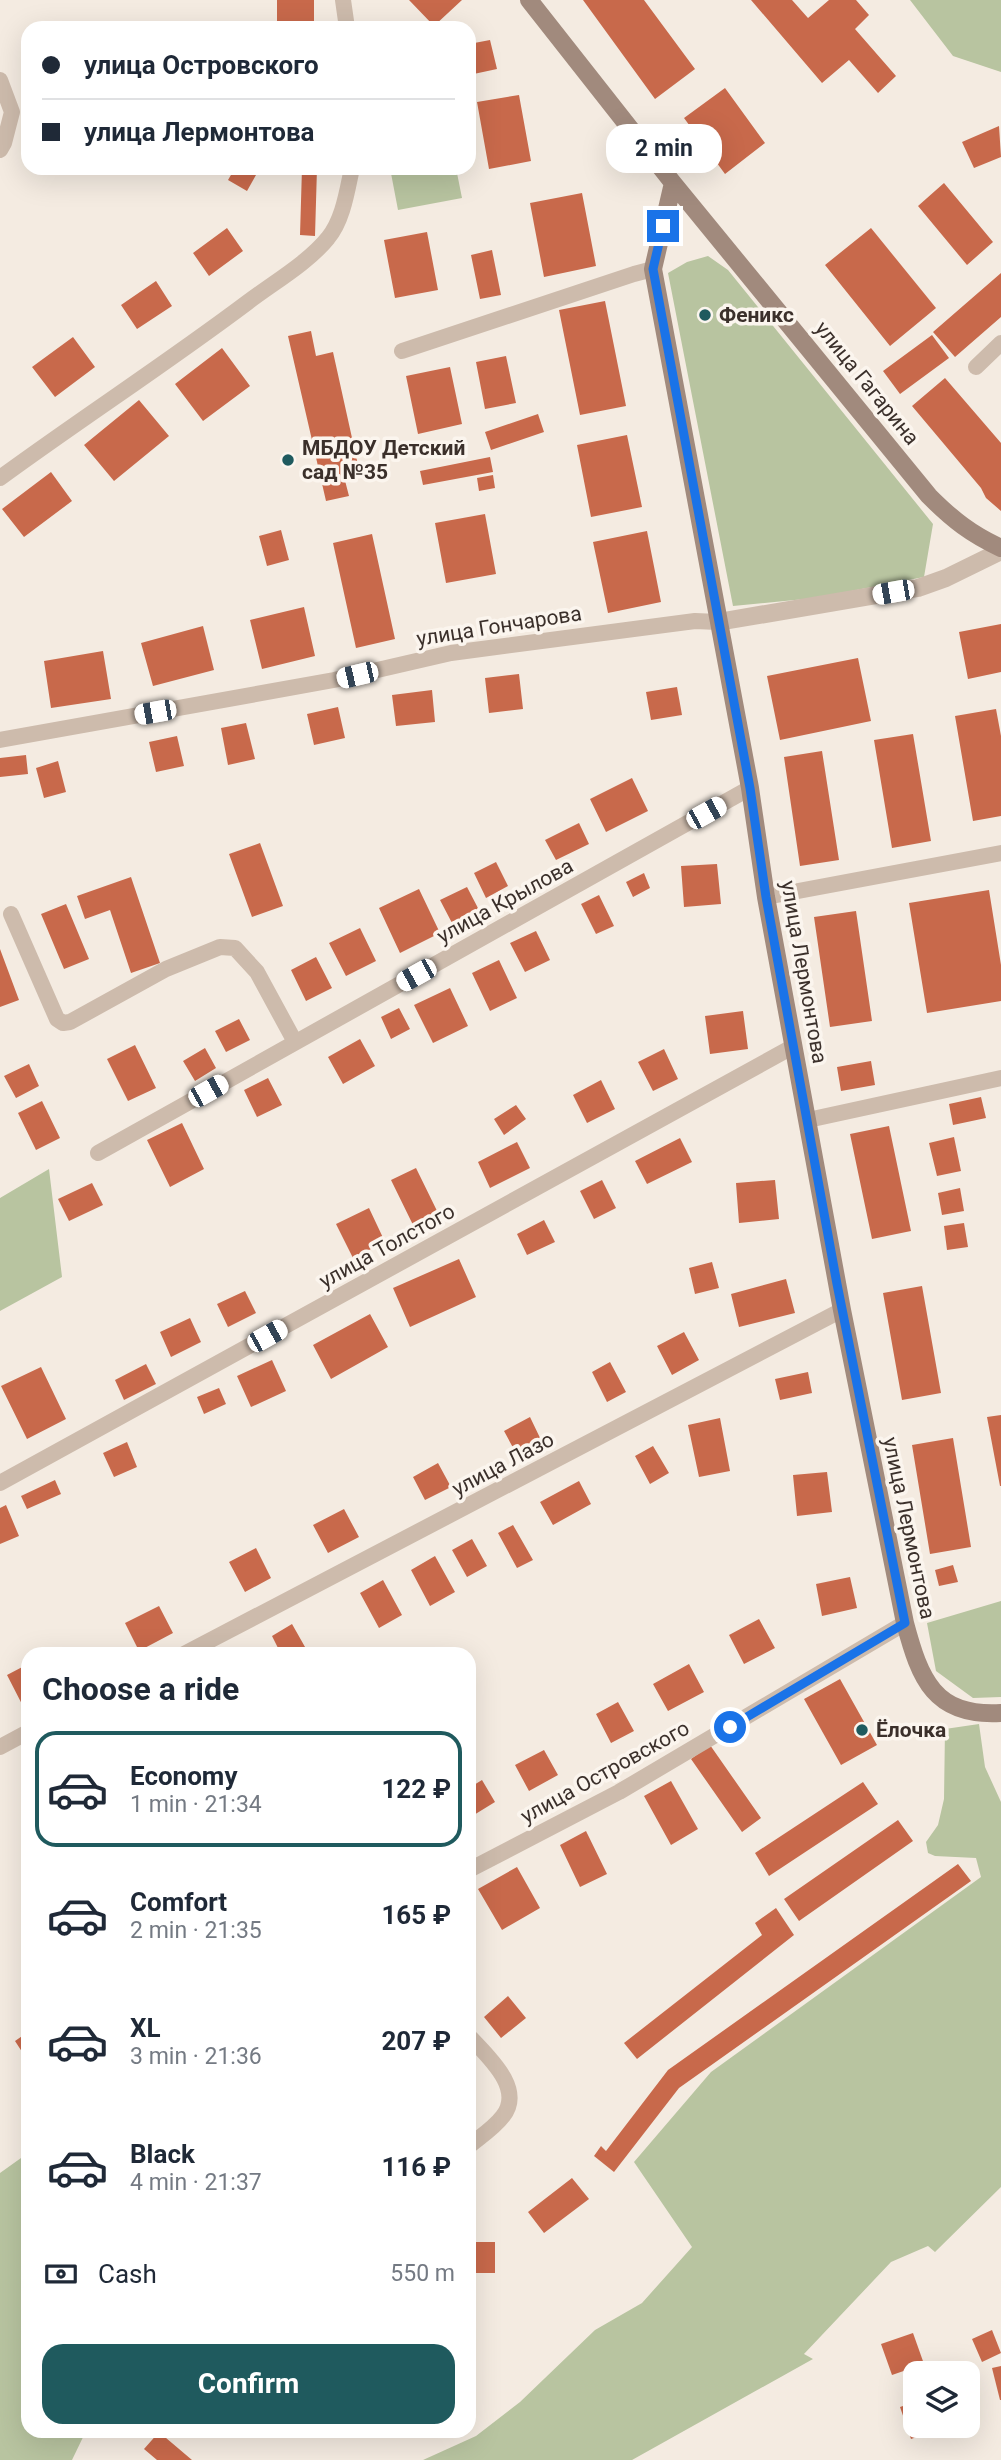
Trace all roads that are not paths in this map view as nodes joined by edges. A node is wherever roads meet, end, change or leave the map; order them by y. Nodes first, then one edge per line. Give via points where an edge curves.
1 (343, 0) edge
2 (529, 0) edge
3 (346, 21) edge
4 (0, 80) edge
5 (0, 150) edge
6 (351, 175) edge
7 (673, 183) junction
8 (653, 269) junction
9 (1001, 343) edge
10 (402, 351) dead end
11 (976, 367) dead end
12 (0, 478) edge
13 (1001, 550) edge
14 (718, 622) junction
15 (0, 740) edge
16 (750, 788) junction
17 (1001, 853) edge
18 (766, 897) junction
19 (11, 914) dead end
20 (295, 1042) junction
21 (794, 1046) junction
22 (1001, 1078) edge
23 (808, 1120) junction
24 (98, 1153) dead end
25 (842, 1311) junction
26 (0, 1483) edge
27 (905, 1623) junction
28 (197, 1647) edge
29 (1001, 1713) edge
30 (21, 1736) edge
31 (0, 1747) edge
32 (476, 1866) edge
33 (476, 2044) edge
34 (476, 2141) edge

1 - 3 street
2 - 7 main road, улица Гагарина
4 - 5 street via 12,112
6 - 12 street via 336,224 313,253
7 - 8 main road, улица Лермонтова
7 - 13 main road, улица Гагарина via 929,496 955,522
8 - 10 street
8 - 14 main road, улица Лермонтова
9 - 11 street
13 - 14 street, улица Гончарова via 918,588
14 - 15 street, улица Гончарова via 695,621 451,653 334,680
14 - 16 main road, улица Лермонтова
16 - 18 main road, улица Лермонтова
16 - 20 street, улица Крылова
17 - 18 street
18 - 21 main road, улица Лермонтова
19 - 20 street via 57,1019 63,1023 166,969 220,947 235,948 257,972
20 - 24 street, улица Крылова
21 - 23 main road, улица Лермонтова
21 - 26 street, улица Толстого
22 - 23 street
23 - 25 main road, улица Лермонтова
25 - 27 main road, улица Лермонтова
25 - 28 street, улица Лазо
27 - 29 main road, улица Лермонтова via 915,1661 941,1699 960,1709
27 - 32 street, улица Островского via 619,1792
30 - 31 street
33 - 34 street via 502,2072 508,2086 503,2116

